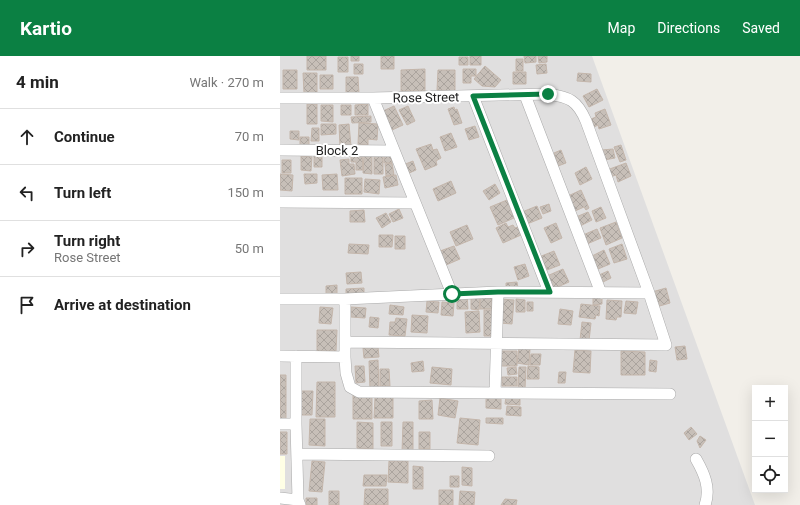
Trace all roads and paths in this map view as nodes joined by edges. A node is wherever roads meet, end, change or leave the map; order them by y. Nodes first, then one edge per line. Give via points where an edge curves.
1 (525, 95) junction
2 (473, 96) junction
3 (280, 98) edge
4 (373, 98) junction
5 (280, 150) edge
6 (394, 151) junction
7 (280, 202) edge
8 (415, 203) junction
9 (498, 292) junction
10 (550, 292) junction
11 (601, 293) junction
12 (649, 293) junction
13 (452, 294) junction
14 (280, 299) edge
15 (345, 299) junction
16 (345, 342) junction
17 (496, 343) junction
18 (280, 356) edge
19 (296, 356) junction
20 (345, 357) junction
21 (495, 393) junction
22 (670, 394) dead end
23 (280, 424) edge
24 (296, 424) junction
25 (297, 454) junction
26 (489, 456) dead end
27 (696, 459) dead end
28 (280, 498) edge
29 (299, 502) edge
30 (705, 505) edge

1 - 2 street, Rose Street
1 - 11 street
1 - 12 street, Rose Street via 562,96 571,99 582,110
2 - 4 street, Rose Street
2 - 10 street
3 - 4 street, Rose Street
4 - 6 street
5 - 6 street, Block 2
6 - 8 street
7 - 8 street
8 - 13 street
9 - 10 street
9 - 13 street
9 - 17 street
10 - 11 street
11 - 12 street
12 - 17 street via 666,345
13 - 15 street
14 - 15 street
15 - 16 street
16 - 17 street
16 - 20 street
17 - 21 street
18 - 19 street
19 - 20 street
19 - 24 street
20 - 21 street via 348,383 353,390 359,392
21 - 22 street
23 - 24 street
24 - 25 street
25 - 26 street
25 - 29 street
27 - 30 street via 706,480
28 - 29 street

